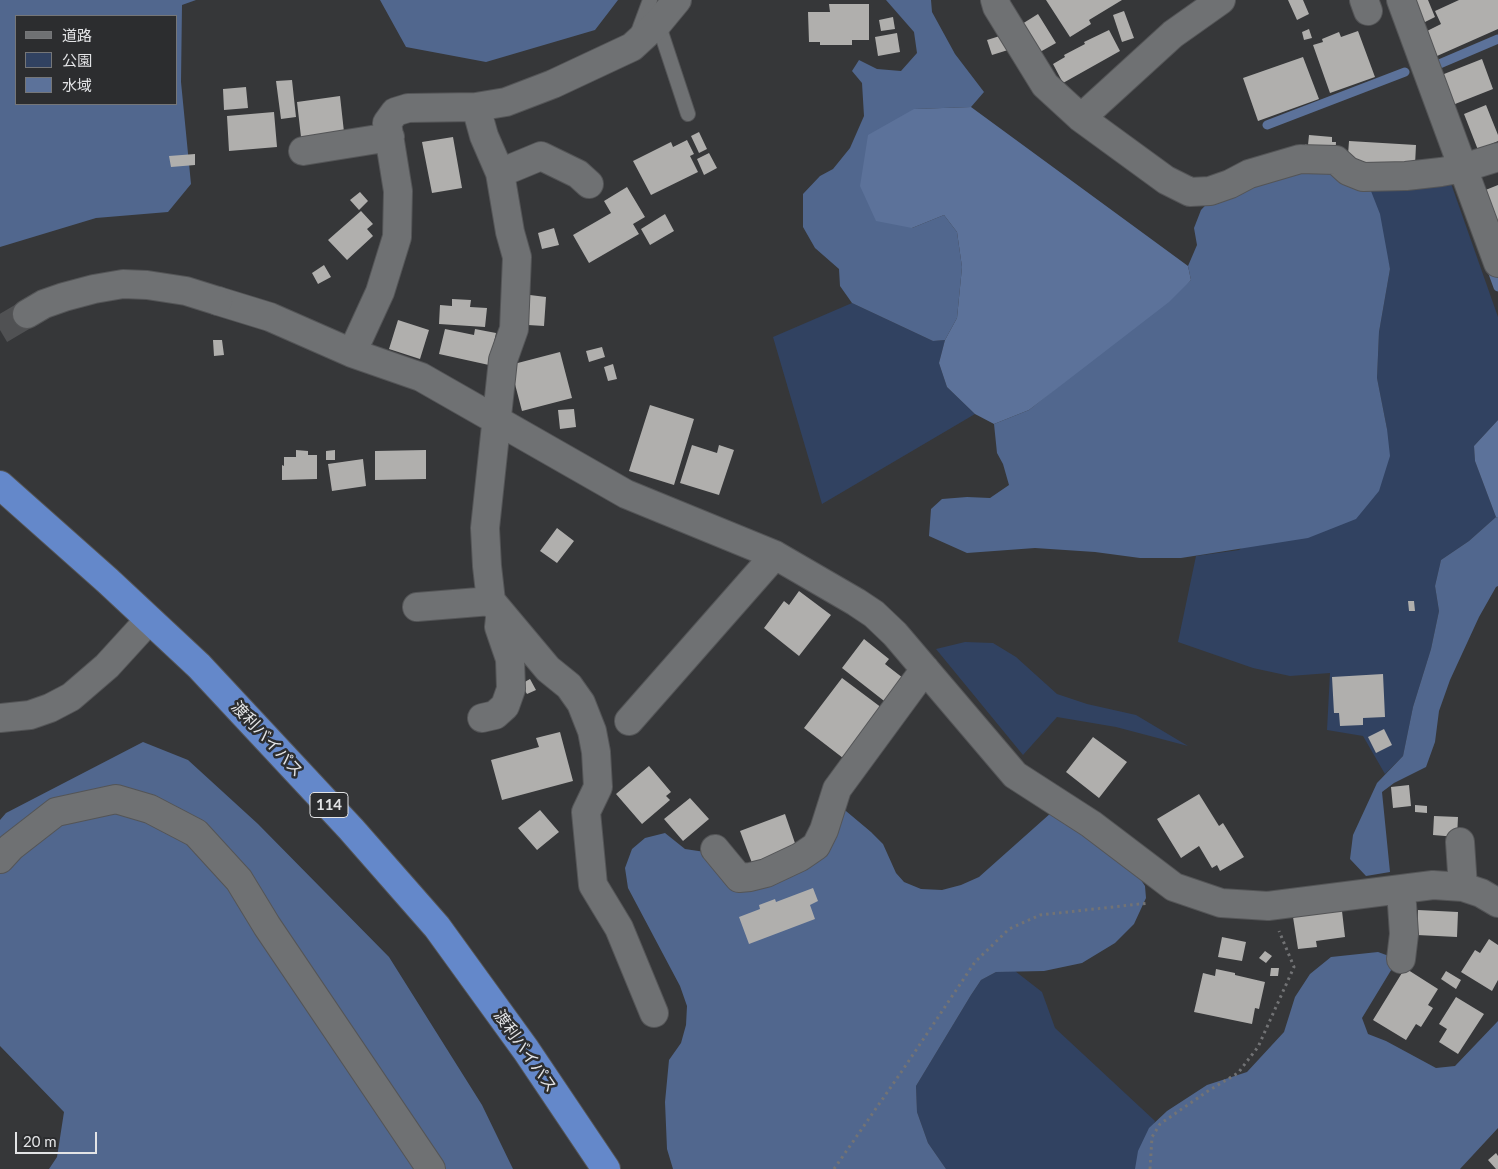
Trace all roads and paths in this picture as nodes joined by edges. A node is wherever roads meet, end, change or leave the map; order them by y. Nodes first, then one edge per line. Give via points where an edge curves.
1 (677, 0) edge
2 (995, 0) edge
3 (1221, 0) edge
4 (1401, 0) edge
5 (654, 12) edge
6 (476, 107) junction
7 (688, 114) dead end
8 (1081, 118) junction
9 (390, 137) junction
10 (303, 151) dead end
11 (1498, 157) edge
12 (1463, 168) junction
13 (500, 173) junction
14 (589, 184) dead end
15 (1498, 263) edge
16 (27, 314) tunnel mouth
17 (352, 353) junction
18 (495, 419) junction
19 (0, 485) edge
20 (775, 555) junction
21 (416, 607) dead end
22 (495, 607) junction
23 (149, 620) junction
24 (925, 669) junction
25 (0, 718) edge
26 (482, 718) dead end
27 (629, 721) dead end
28 (1460, 842) dead end
29 (714, 849) dead end
30 (0, 859) edge
31 (1174, 886) junction
32 (1463, 887) junction
33 (1401, 890) junction
34 (1498, 903) edge
35 (1268, 906) junction
36 (1400, 960) dead end
37 (654, 1013) dead end
38 (431, 1169) edge
39 (606, 1169) edge
40 (834, 1169) edge
41 (1150, 1169) edge

1 - 5 street
2 - 8 street via 1045,85
3 - 8 street via 1173,34
4 - 12 street
5 - 6 street via 632,47 553,84 506,102
5 - 7 lane
6 - 9 street via 408,108 395,112 388,123
6 - 13 street
8 - 12 street via 1166,180 1190,192 1210,191 1249,174 1300,159 1336,160 1348,171 1363,177 1406,176
9 - 10 street
9 - 17 street via 398,191 397,237 380,292
11 - 12 street
12 - 15 street
13 - 14 street via 541,156 578,174
13 - 18 street via 517,257 514,329 502,360
16 - 17 street via 44,304 94,289 123,284 147,285 186,291 270,317
17 - 18 street via 421,377
18 - 20 street via 626,494
18 - 22 street via 485,528
19 - 23 highway, 渡利バイパス / 114
20 - 24 street via 874,614
20 - 27 street
21 - 22 street
22 - 26 street via 510,659 511,689 505,706 495,715
22 - 37 street via 548,669 569,686 581,703 592,731 598,787 586,812 593,884 619,928
23 - 25 street via 107,666 71,698 30,715
23 - 39 highway, 渡利バイパス / 114 via 199,666 437,927 526,1050
24 - 29 street via 837,789 816,846 766,873 739,878
24 - 31 street via 1015,775 1091,824
28 - 32 street
30 - 38 street via 56,812 116,799 150,809 196,833 240,880 272,934
31 - 35 street via 1221,903
31 - 40 path via 1155,902 1040,915 1009,929 975,962
32 - 33 street via 1432,885
32 - 34 street
33 - 35 street
33 - 36 street via 1404,934
35 - 41 path via 1294,967 1258,1047 1238,1073 1160,1124 1152,1137

